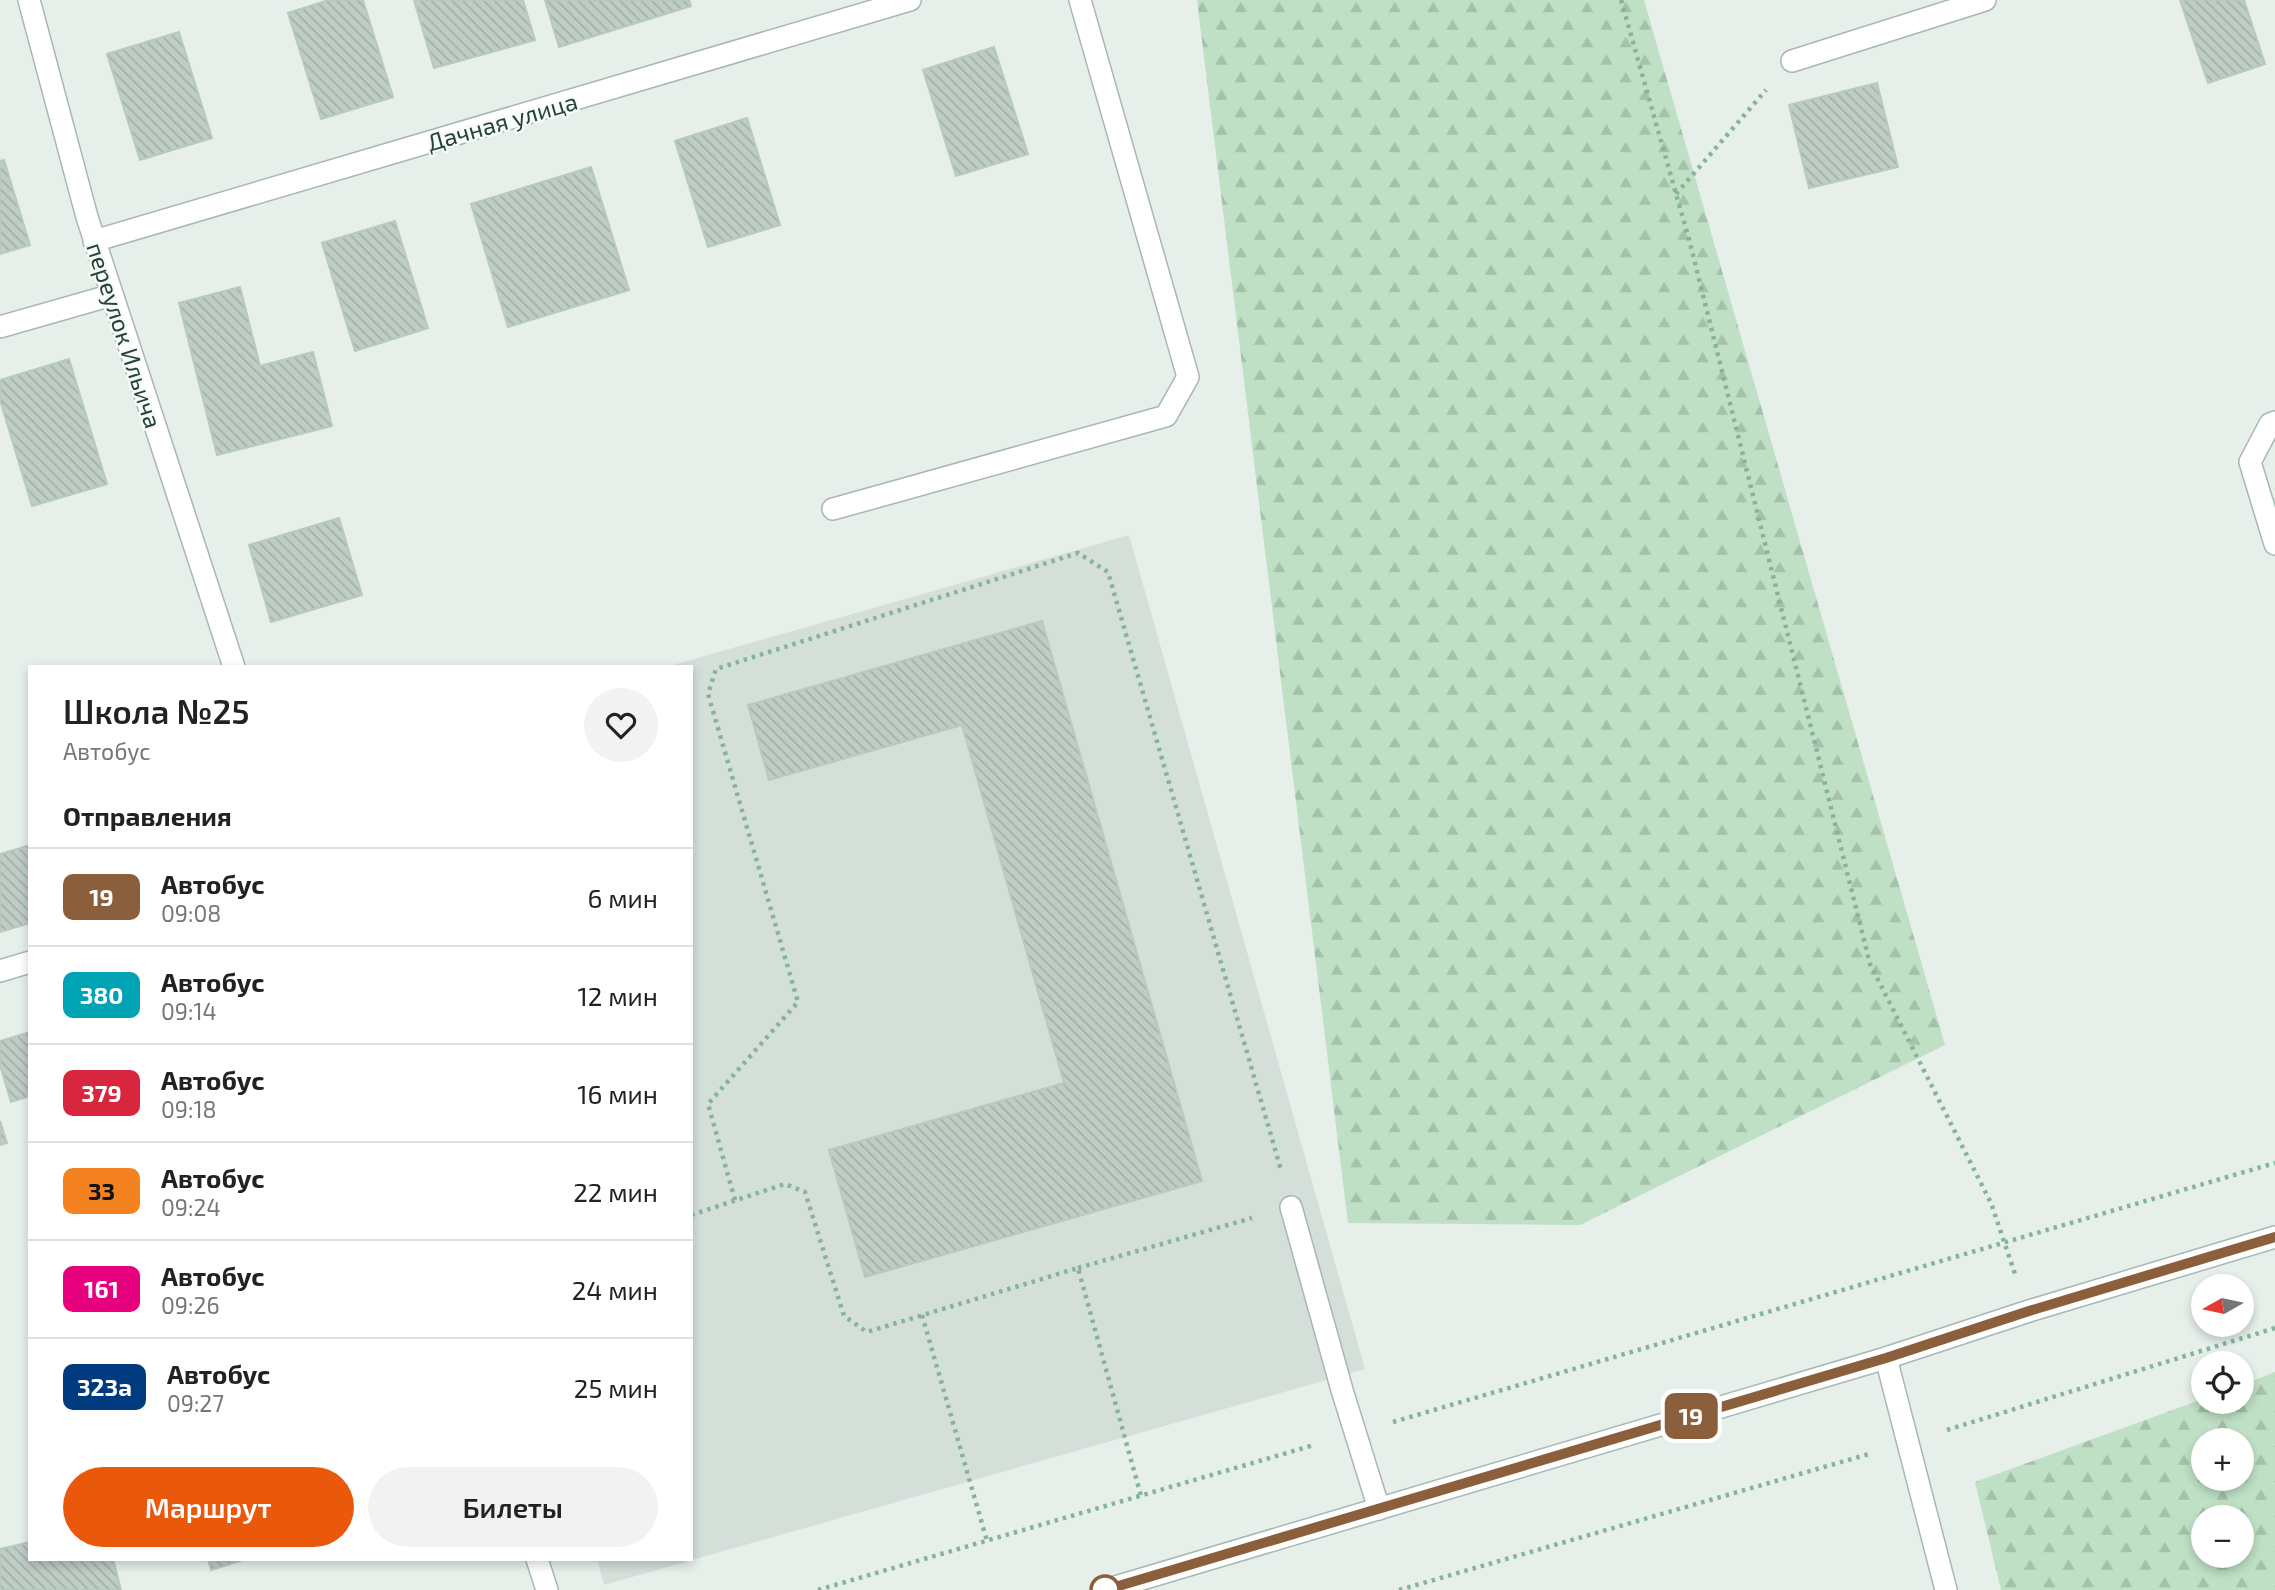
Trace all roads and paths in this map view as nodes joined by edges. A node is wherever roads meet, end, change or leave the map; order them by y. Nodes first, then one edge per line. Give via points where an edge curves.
1 (29, 0) edge
2 (910, 0) edge
3 (1080, 0) edge
4 (1621, 0) edge
5 (1985, 0) edge
6 (1792, 61) joint
7 (1676, 194) junction
8 (94, 241) junction
9 (112, 295) junction
10 (0, 327) edge
11 (2275, 422) edge
12 (833, 509) dead end
13 (2275, 544) edge
14 (233, 665) edge
15 (28, 963) edge
16 (0, 971) edge
17 (2275, 1163) edge
18 (735, 1200) junction
19 (1291, 1207) junction
20 (693, 1214) edge
21 (2275, 1237) edge
22 (2003, 1244) junction
23 (1078, 1268) junction
24 (2029, 1311) junction
25 (922, 1315) junction
26 (2275, 1328) edge
27 (1886, 1358) junction
28 (1356, 1433) junction
29 (1907, 1443) junction
30 (1141, 1496) junction
31 (1378, 1509) junction
32 (987, 1541) junction
33 (538, 1561) edge
34 (547, 1590) edge
35 (818, 1590) edge
36 (1105, 1590) edge
37 (1399, 1590) edge
38 (1946, 1590) edge

1 - 8 street, переулок Ильича
2 - 8 street, Дачная улица
3 - 12 street via 1188,377 1166,416
4 - 7 path
5 - 6 street
6 - 7 path
7 - 22 path via 1870,964 1991,1203
8 - 9 street, переулок Ильича
9 - 10 street
9 - 14 street, переулок Ильича
11 - 13 street via 2250,462
15 - 16 street
17 - 22 path
18 - 19 path via 708,1104 798,1002 708,694 716,669 1078,554 1108,572
18 - 20 path
18 - 25 path via 785,1184 805,1192 844,1316 866,1332
19 - 23 path
19 - 28 street
21 - 24 street
22 - 24 path
22 - 28 path
23 - 25 path
23 - 30 path
24 - 27 street
25 - 32 path
26 - 29 path
27 - 29 street
27 - 31 street
28 - 30 path
28 - 31 street
29 - 37 path
29 - 38 street
30 - 32 path
31 - 36 street
32 - 35 path
33 - 34 street

